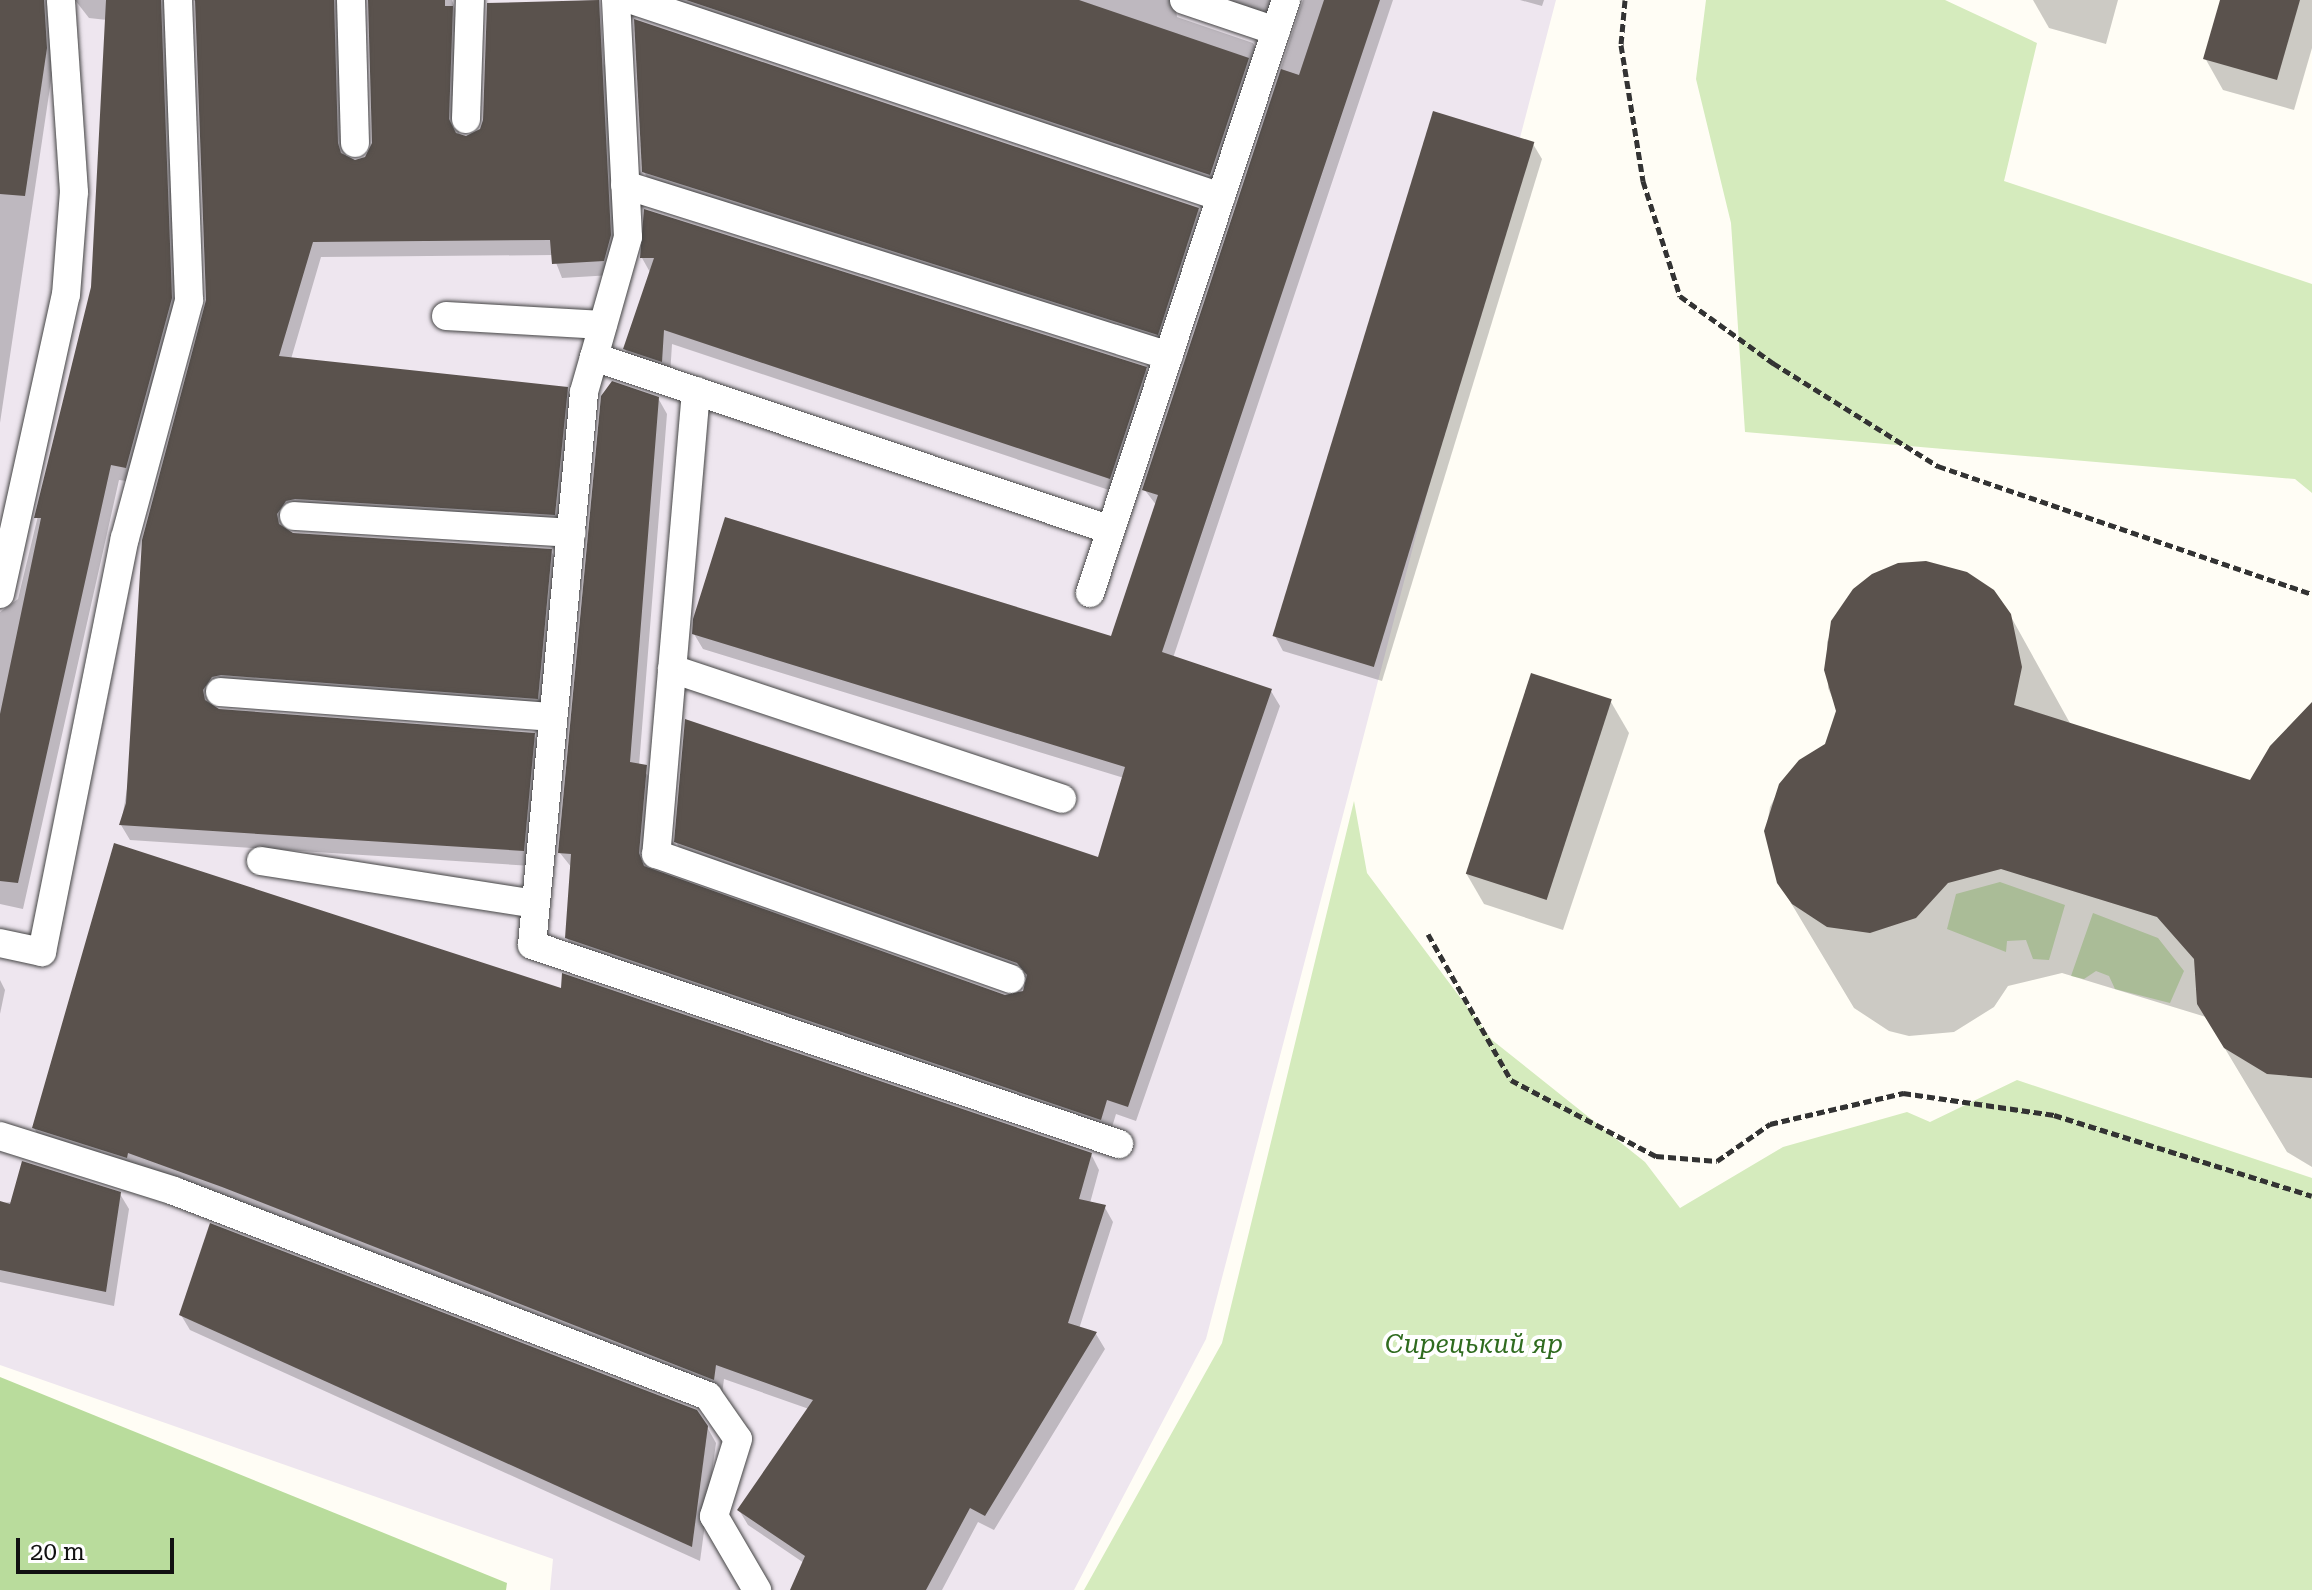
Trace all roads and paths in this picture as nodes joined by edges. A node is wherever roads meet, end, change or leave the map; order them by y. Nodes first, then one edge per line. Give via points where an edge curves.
1 (61, 0) edge
2 (178, 0) edge
3 (351, 0) edge
4 (470, 0) edge
5 (616, 0) edge
6 (632, 0) edge
7 (1184, 0) edge
8 (1286, 0) edge
9 (1625, 0) edge
10 (1276, 31) junction
11 (466, 119) dead end
12 (355, 143) dead end
13 (625, 185) junction
14 (1221, 197) junction
15 (446, 316) dead end
16 (603, 325) junction
17 (1169, 356) junction
18 (594, 357) junction
19 (696, 391) junction
20 (294, 516) dead end
21 (1111, 530) junction
22 (571, 533) junction
23 (1090, 593) dead end
24 (0, 594) edge
25 (2312, 594) edge
26 (672, 669) junction
27 (220, 692) dead end
28 (553, 717) junction
29 (1062, 799) dead end
30 (261, 861) dead end
31 (535, 904) junction
32 (1428, 934) dead end
33 (0, 943) edge
34 (1011, 979) dead end
35 (0, 1136) edge
36 (1119, 1144) dead end
37 (2312, 1196) edge
38 (757, 1590) edge

1 - 24 lane via 74,192 66,295
2 - 33 lane via 189,300 125,538 42,952
3 - 12 lane
4 - 11 lane
5 - 13 lane
6 - 14 lane
7 - 10 lane
8 - 10 lane
9 - 25 path via 1621,45 1643,181 1680,296 1773,363 1938,466
10 - 14 lane
13 - 16 lane via 628,237
13 - 17 lane
14 - 17 lane
15 - 16 lane
16 - 18 lane
17 - 21 lane
18 - 19 lane
18 - 22 lane via 584,393
19 - 21 lane
19 - 26 lane
20 - 22 lane
21 - 23 lane
22 - 28 lane
26 - 29 lane
26 - 34 lane via 656,854
27 - 28 lane
28 - 31 lane
30 - 31 lane
31 - 36 lane via 532,945
32 - 37 path via 1511,1080 1656,1156 1717,1161 1770,1124 1903,1093 2054,1115
35 - 38 lane via 174,1191 708,1396 738,1439 714,1516

